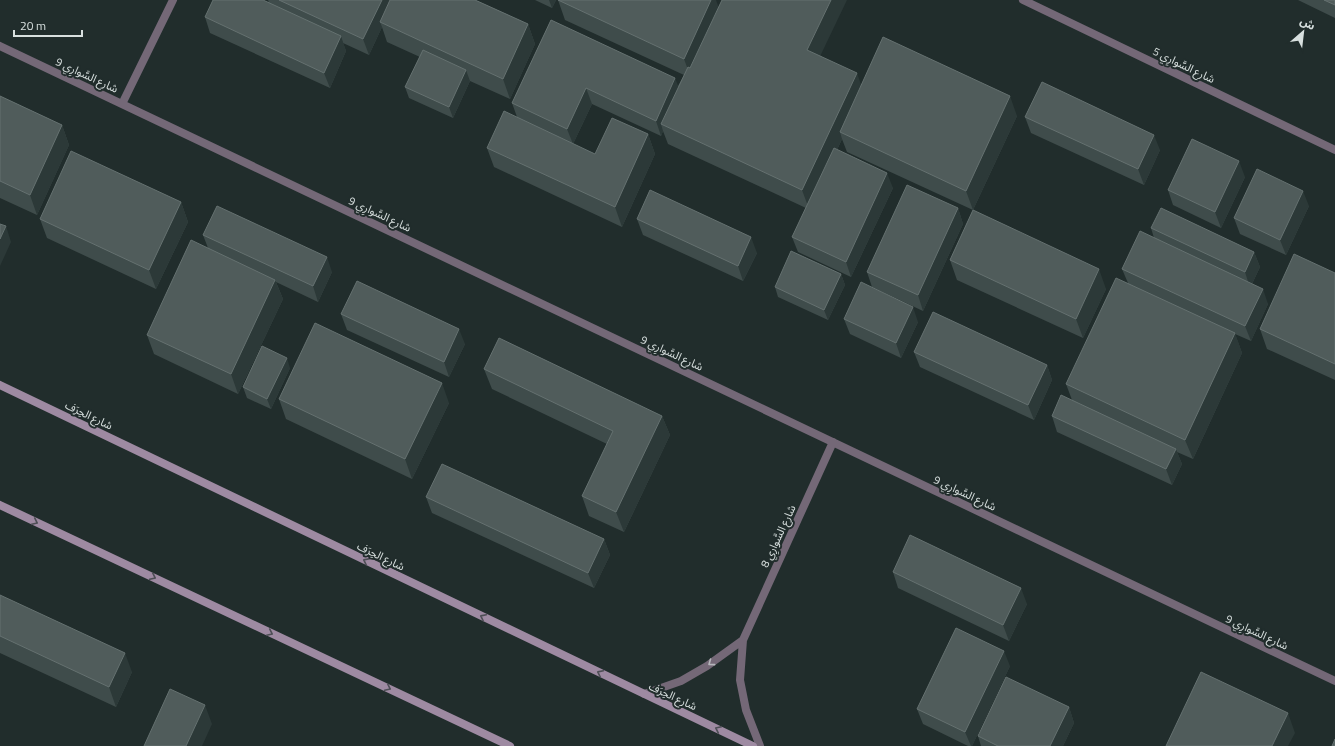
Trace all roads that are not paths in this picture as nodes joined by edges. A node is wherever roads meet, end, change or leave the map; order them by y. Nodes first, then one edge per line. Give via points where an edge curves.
1 (173, 0) edge
2 (1023, 0) edge
3 (0, 46) edge
4 (122, 104) junction
5 (1335, 150) edge
6 (0, 384) edge
7 (833, 442) junction
8 (0, 505) edge
9 (743, 640) junction
10 (1335, 681) edge
11 (644, 694) junction
12 (510, 746) edge
13 (753, 746) edge
14 (760, 746) edge

1 - 4 street
2 - 5 street, شارع السَّوارِي 5
3 - 4 street, شارع السَّوارِي 9
4 - 7 street, شارع السَّوارِي 9
11 -> 6 street, شارع الحِرَف
7 - 9 street, شارع السَّوارِي 8
7 - 10 street, شارع السَّوارِي 9
8 -> 12 street
9 -> 11 street via 680,681
9 - 14 street, شارع السَّوارِي 8 via 740,680 746,710
13 -> 11 street, شارع الحِرَف

